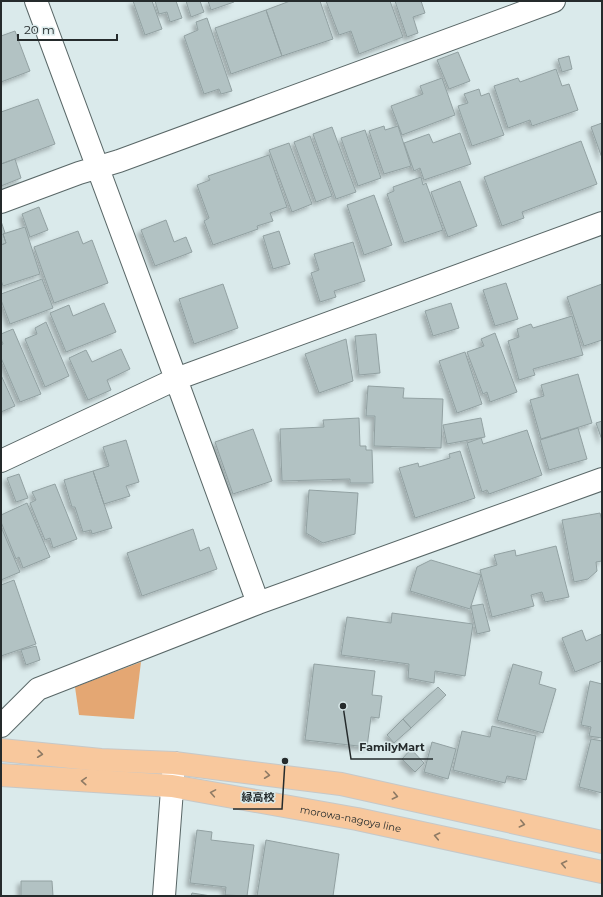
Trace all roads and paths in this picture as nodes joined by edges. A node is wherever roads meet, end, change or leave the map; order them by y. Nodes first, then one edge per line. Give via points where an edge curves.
1 (36, 1) edge
2 (554, 1) edge
3 (98, 168) junction
4 (1, 202) edge
5 (602, 223) edge
6 (176, 379) junction
7 (1, 461) edge
8 (602, 479) edge
9 (258, 603) junction
10 (1, 726) edge
11 (1, 750) edge
12 (174, 764) junction
13 (1, 775) edge
14 (172, 786) junction
15 (602, 842) edge
16 (602, 872) edge
17 (164, 896) edge

1 - 3 street
2 - 3 street
3 - 4 street
3 - 6 street
5 - 6 street
6 - 7 street
6 - 9 street
8 - 9 street
9 - 10 street via 38,689
11 -> 12 main road
12 - 14 street
12 -> 15 main road via 341,784
14 -> 13 main road, morowa-nagoya line
16 -> 14 main road, morowa-nagoya line via 357,819
14 - 17 street

